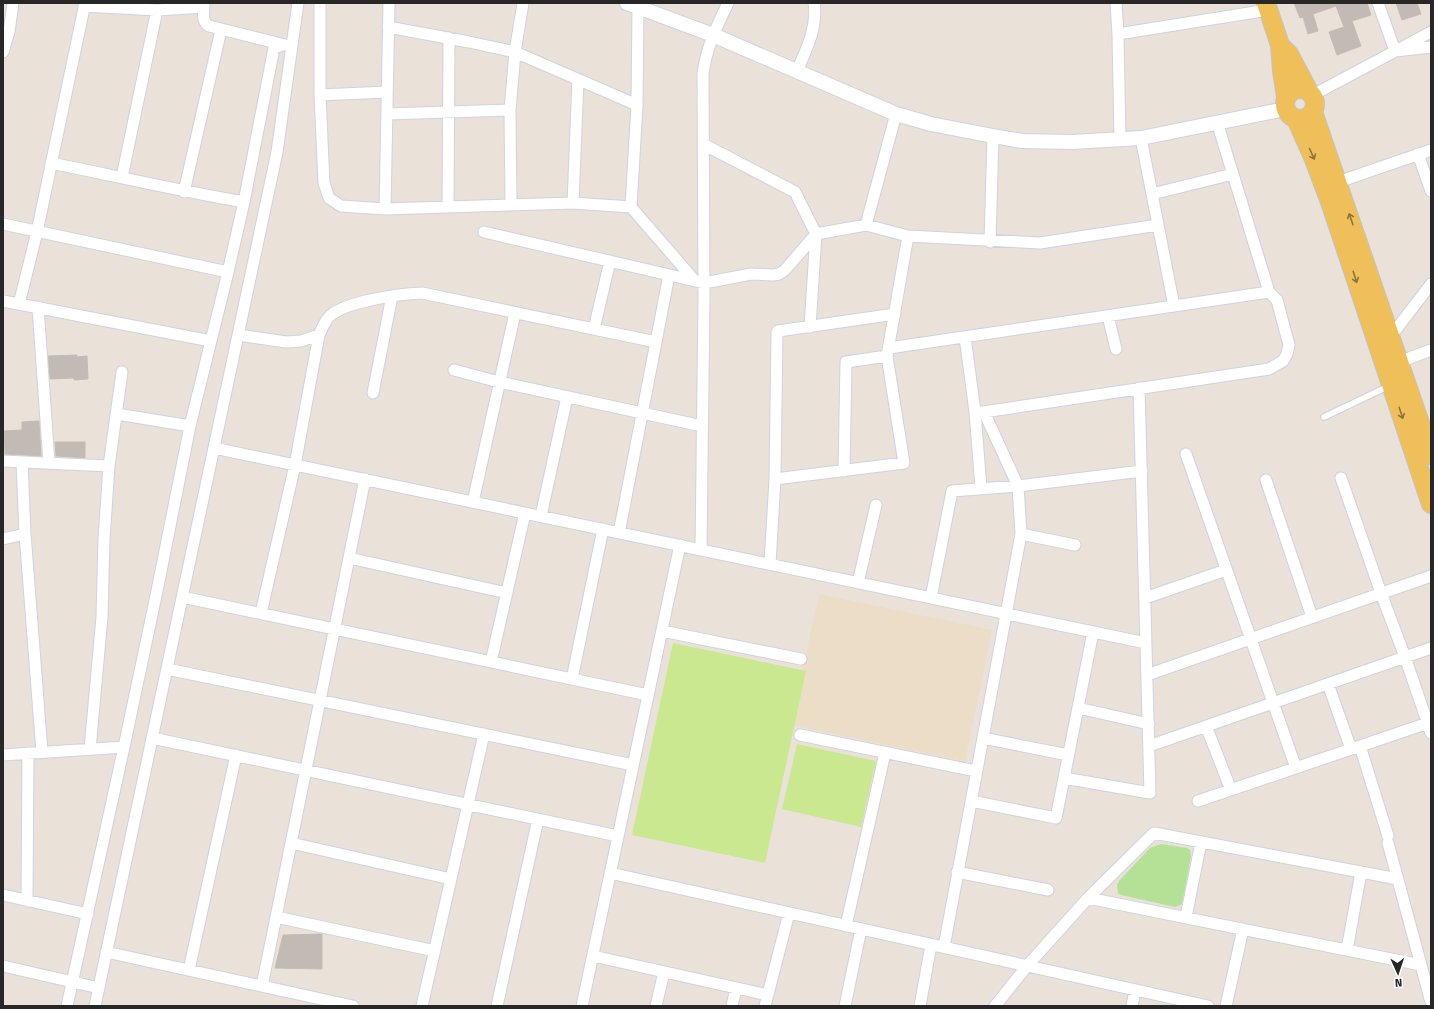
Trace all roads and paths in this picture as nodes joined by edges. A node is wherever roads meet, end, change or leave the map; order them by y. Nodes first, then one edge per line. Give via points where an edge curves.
1 (13, 3) edge
2 (298, 3) edge
3 (320, 3) edge
4 (389, 3) edge
5 (523, 3) edge
6 (728, 3) edge
7 (814, 3) edge
8 (1116, 3) edge
9 (1378, 3) edge
10 (84, 4) edge
11 (204, 5) edge
12 (632, 5) edge
13 (1267, 7) edge
14 (157, 10) junction
15 (388, 27) junction
16 (221, 30) junction
17 (1431, 32) edge
18 (1118, 34) junction
19 (713, 35) junction
20 (449, 38) junction
21 (1280, 45) junction
22 (286, 46) junction
23 (1431, 47) edge
24 (3, 50) edge
25 (1395, 51) junction
26 (515, 52) junction
27 (797, 72) junction
28 (578, 80) junction
29 (387, 92) junction
30 (320, 96) junction
31 (1311, 99) junction
32 (637, 105) junction
33 (1289, 108) junction
34 (510, 110) junction
35 (448, 112) junction
36 (387, 114) junction
37 (896, 114) junction
38 (1217, 122) junction
39 (993, 136) junction
40 (1141, 138) junction
41 (1120, 140) junction
42 (703, 144) junction
43 (1431, 150) edge
44 (1418, 154) junction
45 (51, 163) junction
46 (1233, 174) junction
47 (122, 177) junction
48 (1338, 182) junction
49 (1431, 191) edge
50 (184, 192) junction
51 (1152, 194) junction
52 (244, 202) junction
53 (573, 203) junction
54 (511, 205) junction
55 (448, 207) junction
56 (631, 207) junction
57 (385, 209) junction
58 (3, 224) edge
59 (866, 225) junction
60 (1158, 225) junction
61 (37, 232) junction
62 (484, 232) dead end
63 (816, 234) junction
64 (908, 236) junction
65 (990, 242) junction
66 (610, 262) junction
67 (228, 272) junction
68 (669, 275) junction
69 (699, 282) junction
70 (1431, 284) edge
71 (1269, 292) junction
72 (392, 296) junction
73 (3, 300) edge
74 (19, 304) junction
75 (1174, 306) junction
76 (38, 307) junction
77 (515, 313) junction
78 (895, 314) junction
79 (1108, 316) junction
80 (810, 327) junction
81 (594, 329) junction
82 (238, 335) junction
83 (319, 335) junction
84 (1390, 336) junction
85 (965, 337) junction
86 (211, 341) junction
87 (656, 342) junction
88 (1116, 349) dead end
89 (1431, 350) edge
90 (888, 352) junction
91 (1399, 362) junction
92 (454, 370) dead end
93 (122, 372) dead end
94 (499, 382) junction
95 (1392, 385) junction
96 (1139, 388) junction
97 (373, 393) dead end
98 (567, 397) junction
99 (980, 412) junction
100 (642, 413) junction
101 (117, 414) junction
102 (1324, 417) dead end
103 (190, 426) junction
104 (702, 426) junction
105 (214, 448) junction
106 (1186, 454) dead end
107 (1431, 455) edge
108 (3, 461) edge
109 (22, 462) junction
110 (49, 463) junction
111 (294, 465) junction
112 (109, 466) junction
113 (844, 471) junction
114 (1142, 471) junction
115 (1341, 478) dead end
116 (365, 479) junction
117 (776, 479) junction
118 (1266, 480) dead end
119 (1018, 486) junction
120 (982, 488) junction
121 (473, 502) junction
122 (1431, 504) edge
123 (876, 505) dead end
124 (525, 513) junction
125 (541, 516) junction
126 (603, 529) junction
127 (619, 533) junction
128 (25, 534) junction
129 (1021, 534) junction
130 (3, 539) edge
131 (680, 545) junction
132 (1075, 545) dead end
133 (701, 550) junction
134 (349, 558) junction
135 (770, 564) junction
136 (1226, 570) junction
137 (1431, 576) edge
138 (858, 583) junction
139 (507, 593) junction
140 (1381, 593) junction
141 (182, 597) junction
142 (931, 598) junction
143 (1145, 598) junction
144 (261, 614) junction
145 (1006, 614) junction
146 (1312, 618) junction
147 (335, 629) junction
148 (662, 631) junction
149 (1092, 632) junction
150 (1250, 639) junction
151 (1146, 643) junction
152 (1431, 648) edge
153 (1405, 658) junction
154 (801, 659) dead end
155 (491, 662) junction
156 (167, 669) junction
157 (1147, 675) junction
158 (572, 679) junction
159 (1328, 684) junction
160 (648, 695) junction
161 (320, 701) junction
162 (1273, 703) junction
163 (1078, 708) junction
164 (1148, 724) junction
165 (1206, 726) junction
166 (1429, 728) edge
167 (484, 734) junction
168 (800, 735) dead end
169 (152, 738) junction
170 (982, 738) junction
171 (1149, 746) junction
172 (124, 747) junction
173 (1356, 747) junction
174 (90, 749) junction
175 (42, 752) junction
176 (28, 753) junction
177 (886, 753) junction
178 (3, 755) edge
179 (236, 755) junction
180 (1068, 755) junction
181 (633, 765) junction
182 (1296, 768) junction
183 (306, 770) junction
184 (976, 771) junction
185 (1064, 778) junction
186 (1231, 790) junction
187 (971, 801) junction
188 (1198, 801) dead end
189 (468, 804) junction
190 (538, 819) junction
191 (618, 836) junction
192 (1200, 842) junction
193 (291, 844) junction
194 (958, 872) junction
195 (1361, 872) junction
196 (610, 873) junction
197 (451, 879) junction
198 (1398, 879) junction
199 (1048, 890) dead end
200 (3, 895) edge
201 (1088, 898) junction
202 (27, 901) junction
203 (789, 913) junction
204 (88, 914) junction
205 (276, 917) junction
206 (1186, 917) junction
207 (846, 926) junction
208 (861, 929) junction
209 (1243, 929) junction
210 (931, 945) junction
211 (944, 947) junction
212 (1346, 950) junction
213 (435, 951) junction
214 (106, 952) junction
215 (593, 956) junction
216 (1421, 965) junction
217 (3, 966) edge
218 (1027, 966) junction
219 (188, 970) junction
220 (664, 972) junction
221 (73, 982) junction
222 (262, 986) junction
223 (99, 988) junction
224 (736, 988) junction
225 (1135, 990) junction
226 (768, 995) junction
227 (313, 1002) edge
228 (1431, 1002) edge
229 (67, 1006) edge
230 (95, 1006) edge
231 (353, 1006) edge
232 (422, 1006) edge
233 (497, 1006) edge
234 (582, 1006) edge
235 (656, 1006) edge
236 (732, 1006) edge
237 (765, 1006) edge
238 (845, 1006) edge
239 (920, 1006) edge
240 (995, 1006) edge
241 (1132, 1006) edge
242 (1208, 1006) edge
243 (1226, 1006) edge

1 - 24 street via 9,32
2 - 22 street
3 - 30 street
4 - 15 street
5 - 26 street
6 - 19 street
7 - 27 street via 815,21 811,38
8 - 18 street
9 - 25 street
10 - 14 street
10 - 45 street
11 - 14 street
11 - 16 street via 205,23
12 - 19 street
12 - 32 street
13 - 18 street
13 - 21 main road
14 - 47 street
15 - 20 street
15 - 29 street
16 - 22 street
16 - 50 street
17 - 25 street
18 - 41 street
19 - 27 street
19 - 42 street via 704,60
20 - 26 street
20 - 35 street
21 - 31 main road via 1289,54
21 - 33 main road
22 - 52 street via 274,48
22 - 82 street via 277,152
23 - 25 street
25 - 31 street
26 - 28 street
26 - 34 street
27 - 37 street
28 - 32 street
28 - 53 street
29 - 30 street
29 - 36 street
30 - 57 street via 324,184 329,198 341,206
31 - 33 main road via 1308,117 1302,119
31 - 33 main road via 1302,88 1296,89 1290,92
31 - 48 main road
32 - 56 street
33 - 38 street
33 -> 95 main road via 1313,158 1330,202
34 - 35 street
34 - 54 street
35 - 36 street
35 - 55 street
36 - 57 street
37 - 39 street via 931,124
37 - 59 street
38 - 40 street
38 - 46 street
39 - 41 street via 1022,141
39 - 65 street
40 - 41 street
40 - 51 street
42 - 63 street via 795,192
42 - 69 street
43 - 44 street
44 - 48 street
44 - 49 street
45 - 47 street
45 - 61 street
46 - 51 street
46 - 71 street
47 - 50 street
84 -> 48 main road
50 - 52 street
51 - 60 street
52 - 67 street
53 - 54 street
53 - 56 street
54 - 55 street
55 - 57 street
56 - 69 street
58 - 61 street
59 - 63 street
59 - 64 street
60 - 65 street via 1040,243
60 - 75 street
61 - 67 street
61 - 74 street
62 - 66 street
63 - 69 street via 779,274 751,274
63 - 80 street
64 - 65 street
64 - 78 street
66 - 68 street
66 - 81 street
67 - 86 street
68 - 69 street
68 - 87 street
69 - 104 street
70 - 84 street
71 - 75 street
71 - 96 street via 1277,300 1289,346 1283,361 1269,368
72 - 77 street via 422,293
72 - 83 street via 341,308 329,317
72 - 97 street
73 - 74 street
74 - 76 street
75 - 79 street
76 - 86 street
76 - 110 street
77 - 81 street
77 - 94 street
78 - 80 street
78 - 90 street
79 - 85 street
79 - 88 street
80 - 117 street via 777,332
81 - 87 street
82 - 83 street via 286,342 301,341
82 - 105 street
83 - 111 street
84 - 91 main road
85 - 90 street
85 - 99 street
86 - 103 street
87 - 100 street
89 - 91 street
90 - 113 street via 846,362
90 - 113 street via 904,464
91 - 107 main road
92 - 94 street
93 - 101 street
94 - 98 street
94 - 121 street
95 - 102 lane
95 -> 122 main road
96 - 99 street
96 - 114 street
98 - 100 street
98 - 125 street
99 - 119 street
99 - 120 street
100 - 104 street
100 - 127 street
101 - 103 street
101 - 112 street
103 - 172 street
104 - 133 street
105 - 111 street
105 - 141 street
106 - 136 street
108 - 109 street
109 - 110 street
109 - 128 street
110 - 112 street
111 - 116 street
111 - 144 street
112 - 174 street via 102,616
113 - 117 street
114 - 119 street
114 - 143 street
115 - 140 street
116 - 121 street
116 - 134 street
117 - 135 street
118 - 146 street
119 - 120 street
119 - 129 street
120 - 142 street via 952,491
121 - 124 street
123 - 138 street
124 - 125 street
124 - 139 street
125 - 126 street
126 - 127 street
126 - 158 street
127 - 131 street
128 - 130 street
128 - 175 street
129 - 132 street
129 - 145 street
131 - 133 street
131 - 148 street
133 - 135 street
134 - 139 street
134 - 147 street
135 - 138 street
136 - 143 street
136 - 150 street
137 - 140 street
138 - 142 street
139 - 155 street
140 - 146 street
140 - 153 street
141 - 144 street
141 - 156 street
142 - 145 street
143 - 151 street
144 - 147 street
145 - 149 street
145 - 170 street
146 - 150 street
147 - 155 street
147 - 161 street
148 - 154 street
148 - 160 street
149 - 151 street
149 - 163 street
150 - 157 street
150 - 162 street
151 - 157 street
152 - 153 street
153 - 159 street
153 - 166 street
155 - 158 street
156 - 161 street
156 - 169 street
157 - 164 street
158 - 160 street
159 - 162 street
159 - 173 street
160 - 181 street
161 - 167 street
161 - 183 street
162 - 165 street
162 - 182 street
163 - 164 street
163 - 180 street
164 - 171 street
165 - 171 street
165 - 186 street
166 - 173 street
167 - 181 street
167 - 189 street
168 - 177 street
169 - 179 street
169 - 214 street
170 - 180 street
170 - 184 street
171 - 185 street via 1150,793
172 - 174 street
172 - 204 street
173 - 182 street
173 - 198 street via 1388,840
174 - 175 street
175 - 176 street
176 - 178 street
176 - 202 street
177 - 184 street
177 - 207 street
179 - 183 street
179 - 219 street
180 - 185 street
181 - 191 street
182 - 186 street
183 - 189 street
183 - 193 street
184 - 187 street
185 - 187 street via 1056,818
186 - 188 street
187 - 194 street
189 - 190 street
189 - 197 street
190 - 191 street
190 - 233 street
191 - 196 street
192 - 195 street
192 - 201 street via 1154,833
192 - 206 street
193 - 197 street
193 - 205 street
194 - 199 street
194 - 211 street
195 - 198 street
195 - 212 street
196 - 203 street
196 - 215 street
197 - 213 street
198 - 216 street
200 - 202 street
201 - 206 street
201 - 218 street
202 - 204 street
203 - 207 street
203 - 226 street
204 - 221 street
205 - 213 street
205 - 222 street
206 - 209 street
207 - 208 street
208 - 210 street
208 - 238 street
209 - 212 street
209 - 243 street
210 - 211 street
210 - 239 street
211 - 218 street
212 - 216 street
213 - 232 street
214 - 219 street
214 - 223 street
215 - 220 street
215 - 234 street
216 - 228 street
217 - 221 street
218 - 225 street
218 - 240 street
219 - 222 street
220 - 224 street
220 - 235 street
221 - 223 street
221 - 229 street
222 - 227 street
223 - 230 street
224 - 226 street
224 - 236 street
225 - 241 street
225 - 242 street
226 - 237 street
227 - 231 street

